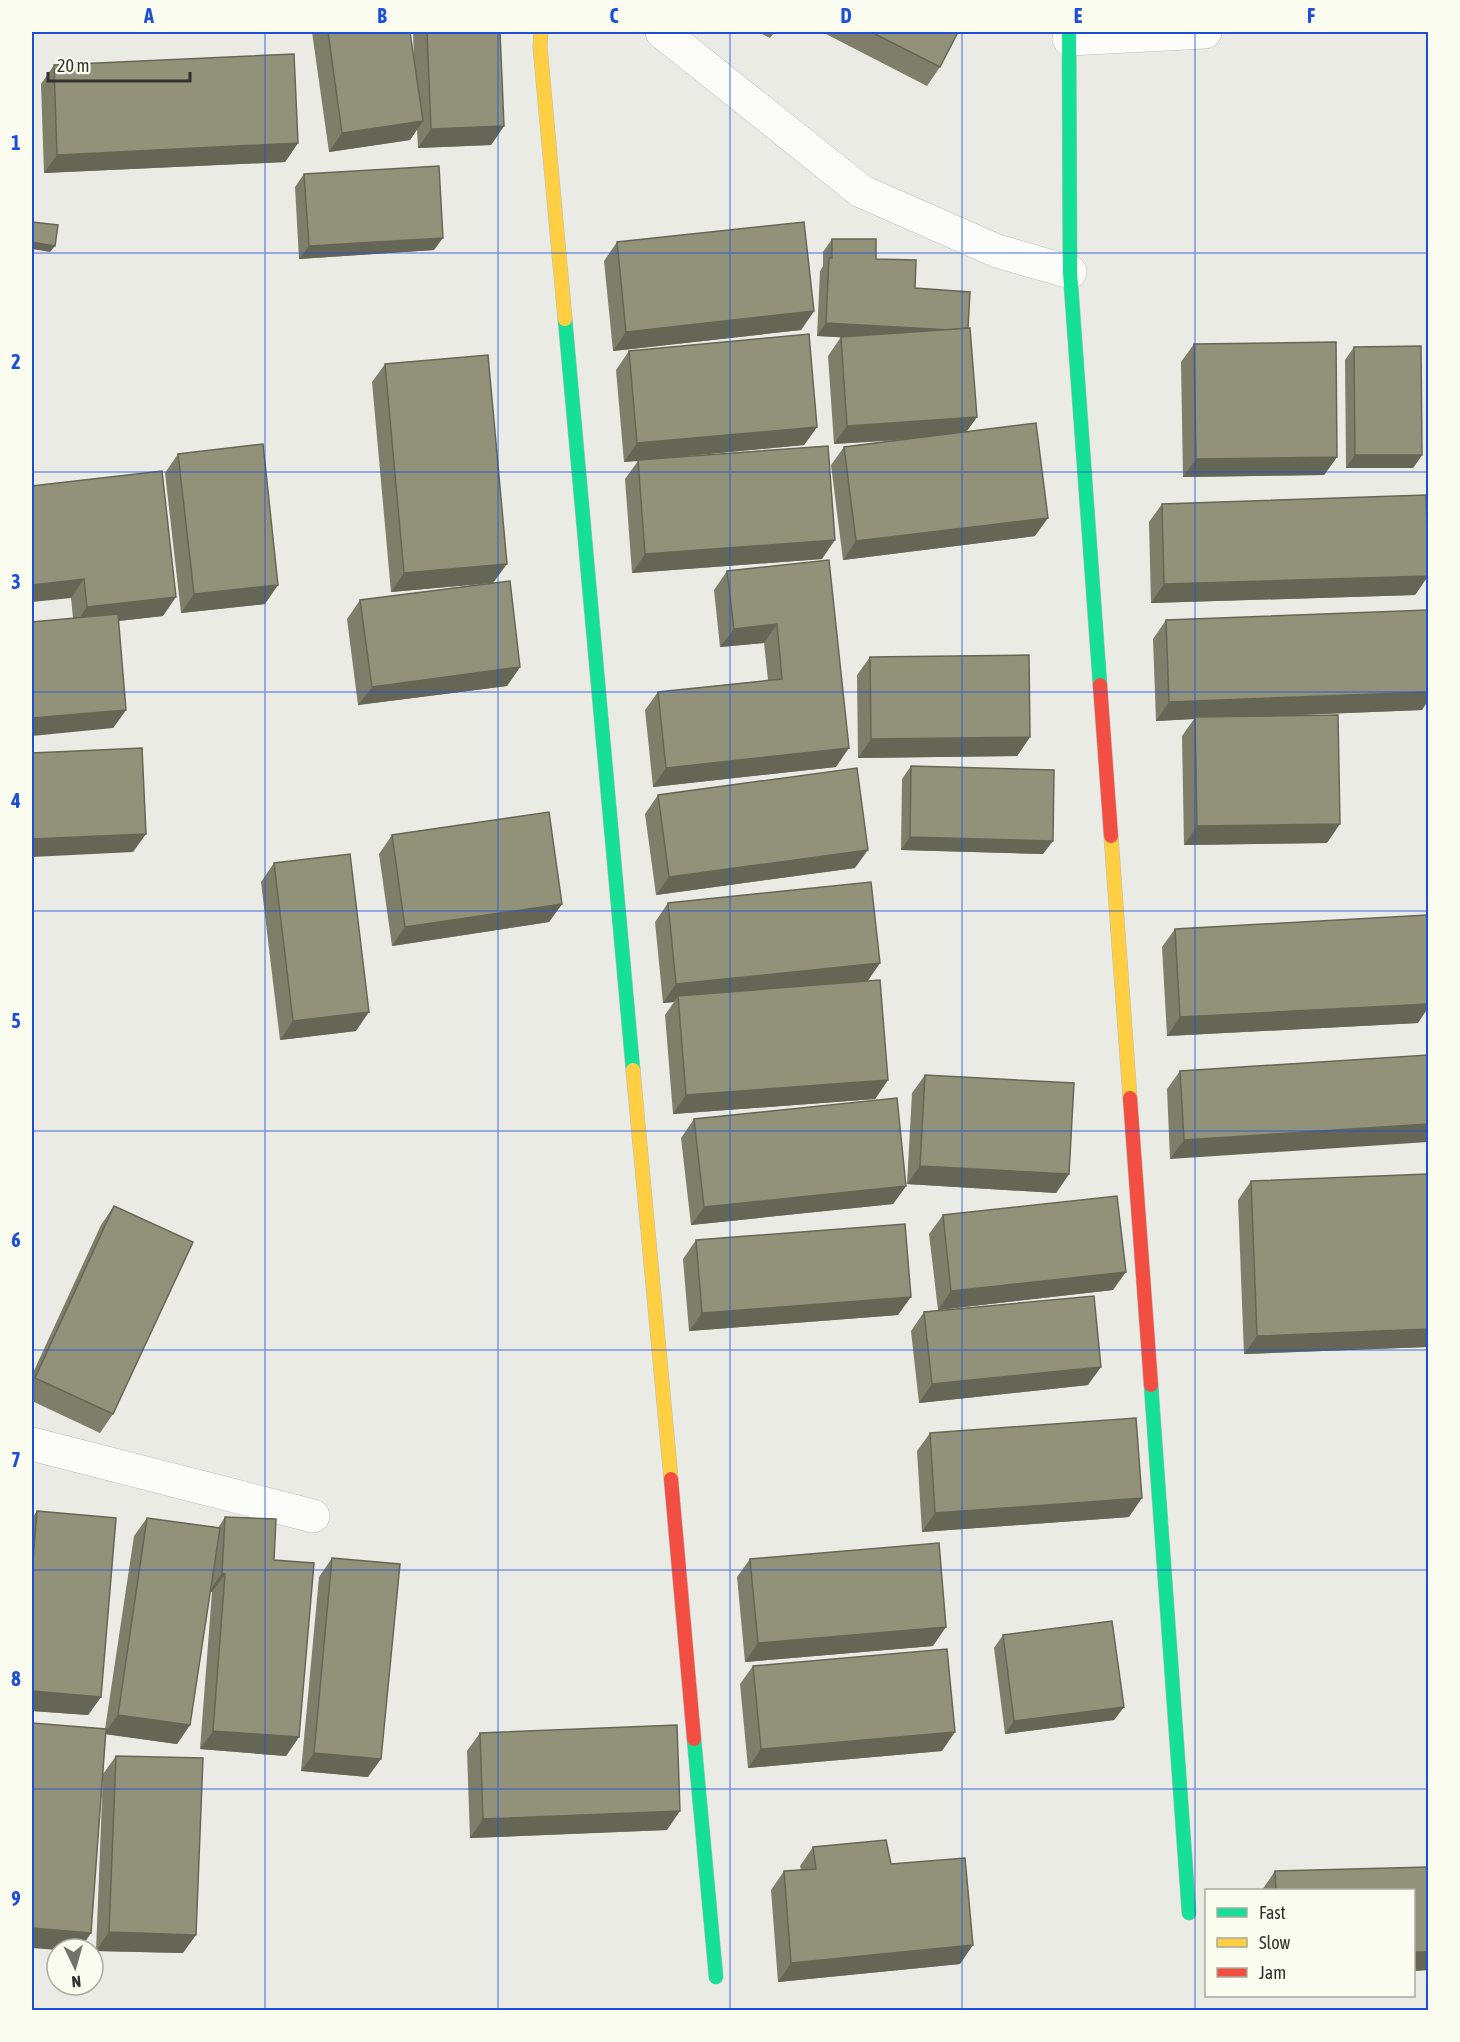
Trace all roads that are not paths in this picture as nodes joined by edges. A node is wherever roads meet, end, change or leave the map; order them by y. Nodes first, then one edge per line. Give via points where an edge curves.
1 (541, 32) edge
2 (662, 32) edge
3 (1205, 32) edge
4 (1069, 35) edge
5 (1070, 272) junction
6 (32, 1444) edge
7 (313, 1516) dead end
8 (1189, 1913) dead end
9 (716, 1977) dead end

1 - 9 street
2 - 5 street via 861,191 997,251
3 - 4 street
4 - 5 street
5 - 8 street
6 - 7 street

